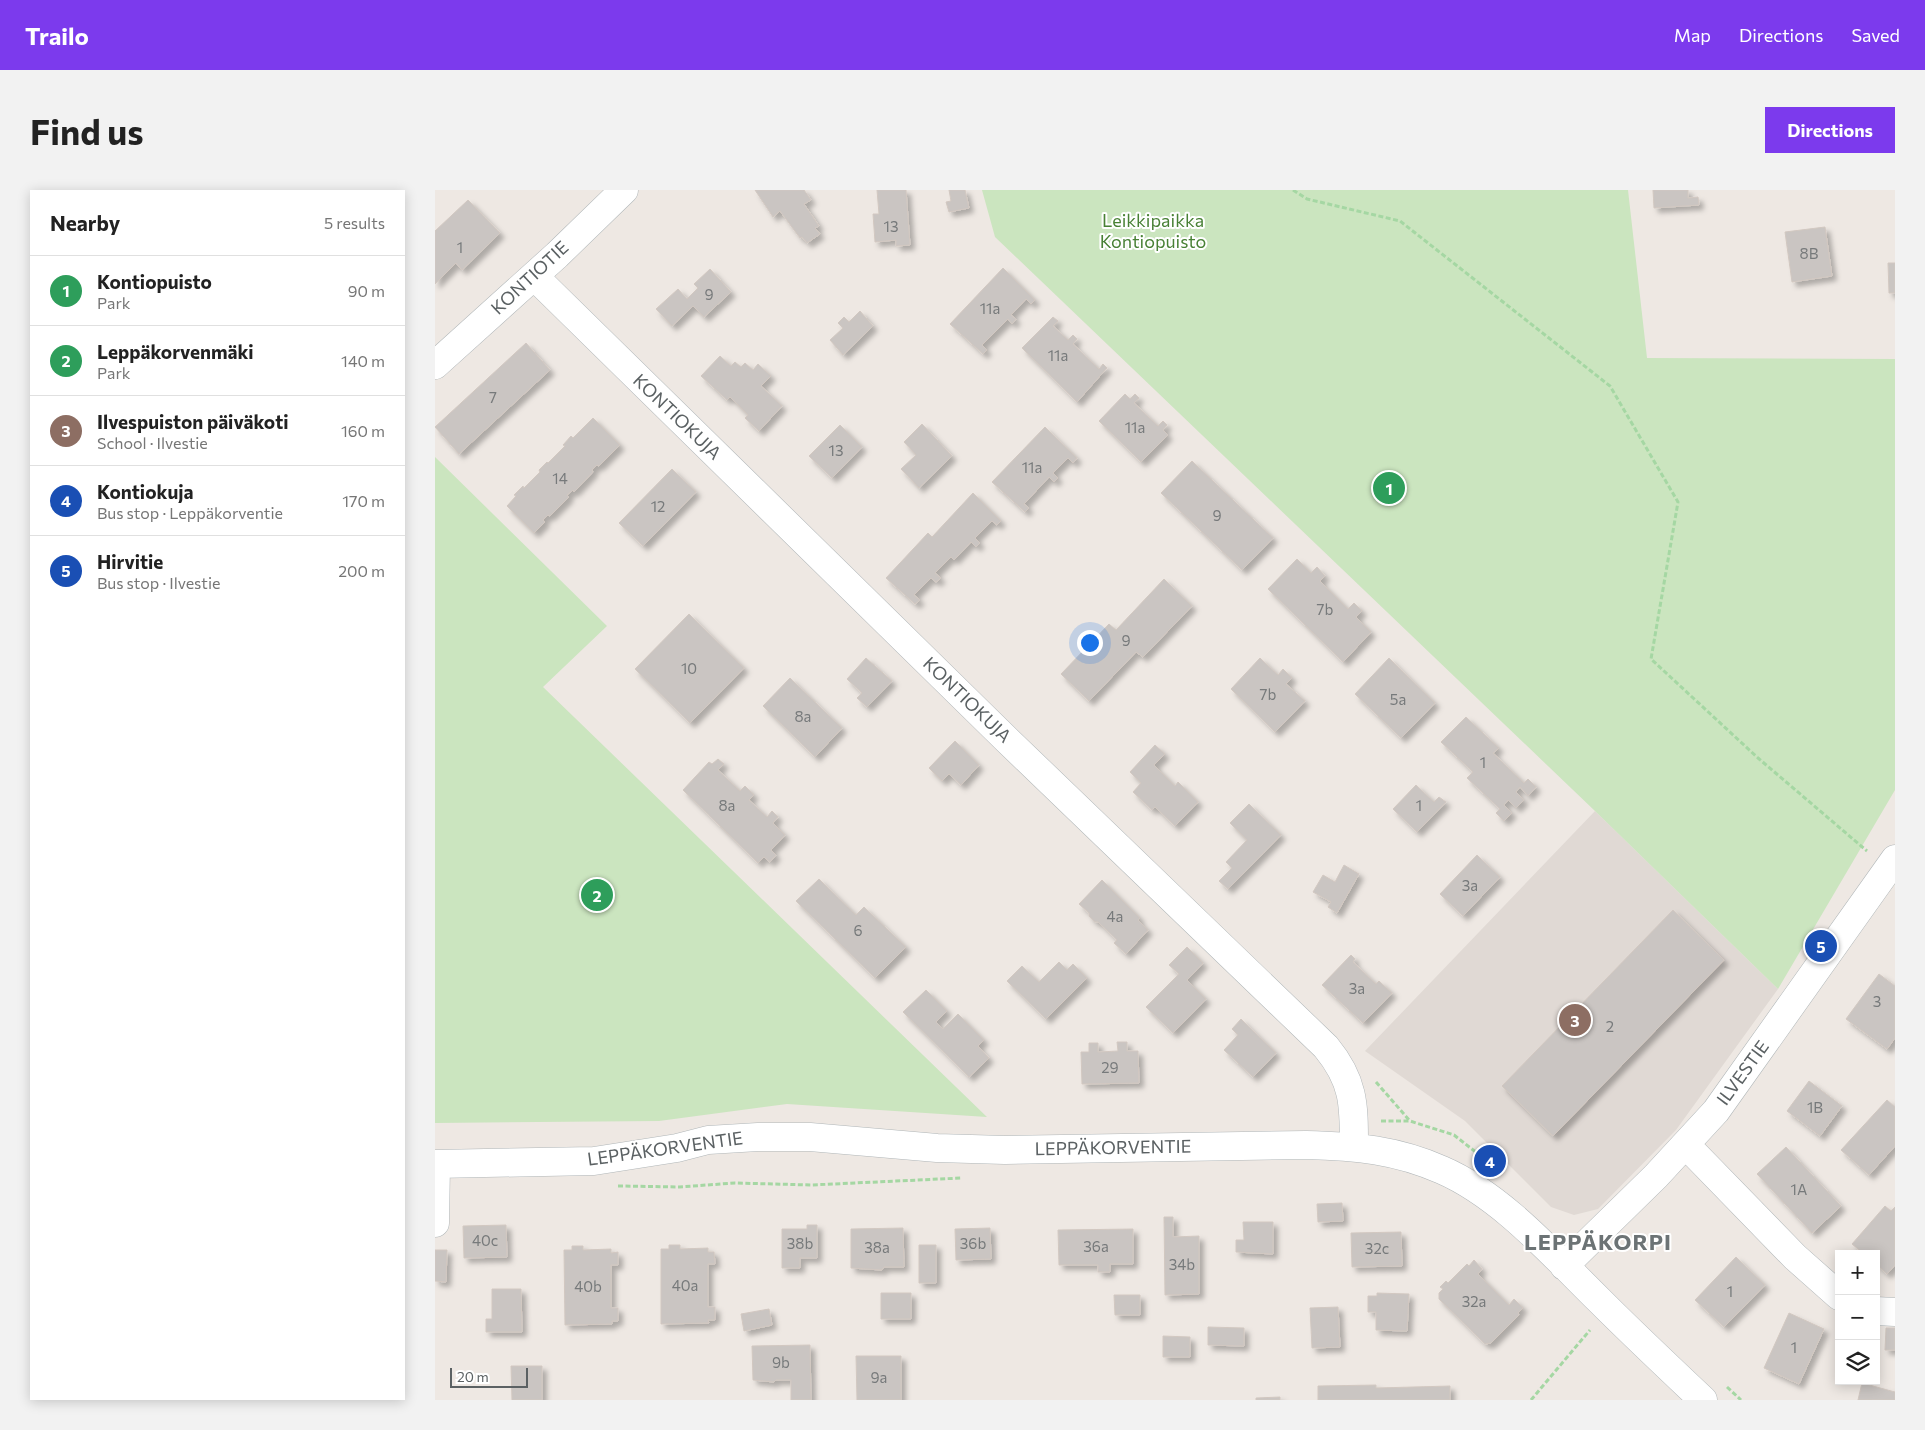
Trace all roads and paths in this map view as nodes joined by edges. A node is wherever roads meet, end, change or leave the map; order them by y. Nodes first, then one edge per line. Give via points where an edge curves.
1 (625, 190) edge
2 (1293, 190) edge
3 (533, 276) junction
4 (435, 366) edge
5 (1892, 864) edge
6 (1685, 1145) junction
7 (1354, 1146) junction
8 (436, 1164) edge
9 (965, 1178) dead end
10 (612, 1186) dead end
11 (435, 1223) edge
12 (1564, 1266) junction
13 (1838, 1295) edge
14 (1608, 1310) junction
15 (1880, 1311) edge
16 (1895, 1312) edge
17 (1531, 1400) edge
18 (1703, 1400) edge

1 - 3 street, KONTIOTIE
2 - 5 path via 1307,199 1400,221 1610,386 1678,502 1651,659 1758,758
3 - 4 street, KONTIOTIE
3 - 7 street, KONTIOKUJA via 1326,1047 1340,1064 1352,1092
5 - 6 street, ILVESTIE via 1716,1110
6 - 12 street, ILVESTIE
6 - 13 street via 1795,1257
7 - 8 street, LEPPÄKORVENTIE via 1005,1150 937,1148 810,1137 758,1137 708,1140 594,1161
7 - 12 street, LEPPÄKORVENTIE via 1394,1153 1443,1170 1485,1195
8 - 11 street
9 - 10 path via 812,1185
12 - 14 street, LEPPÄKORVENTIE
14 - 17 path
14 - 18 street, LEPPÄKORVENTIE
15 - 16 street

